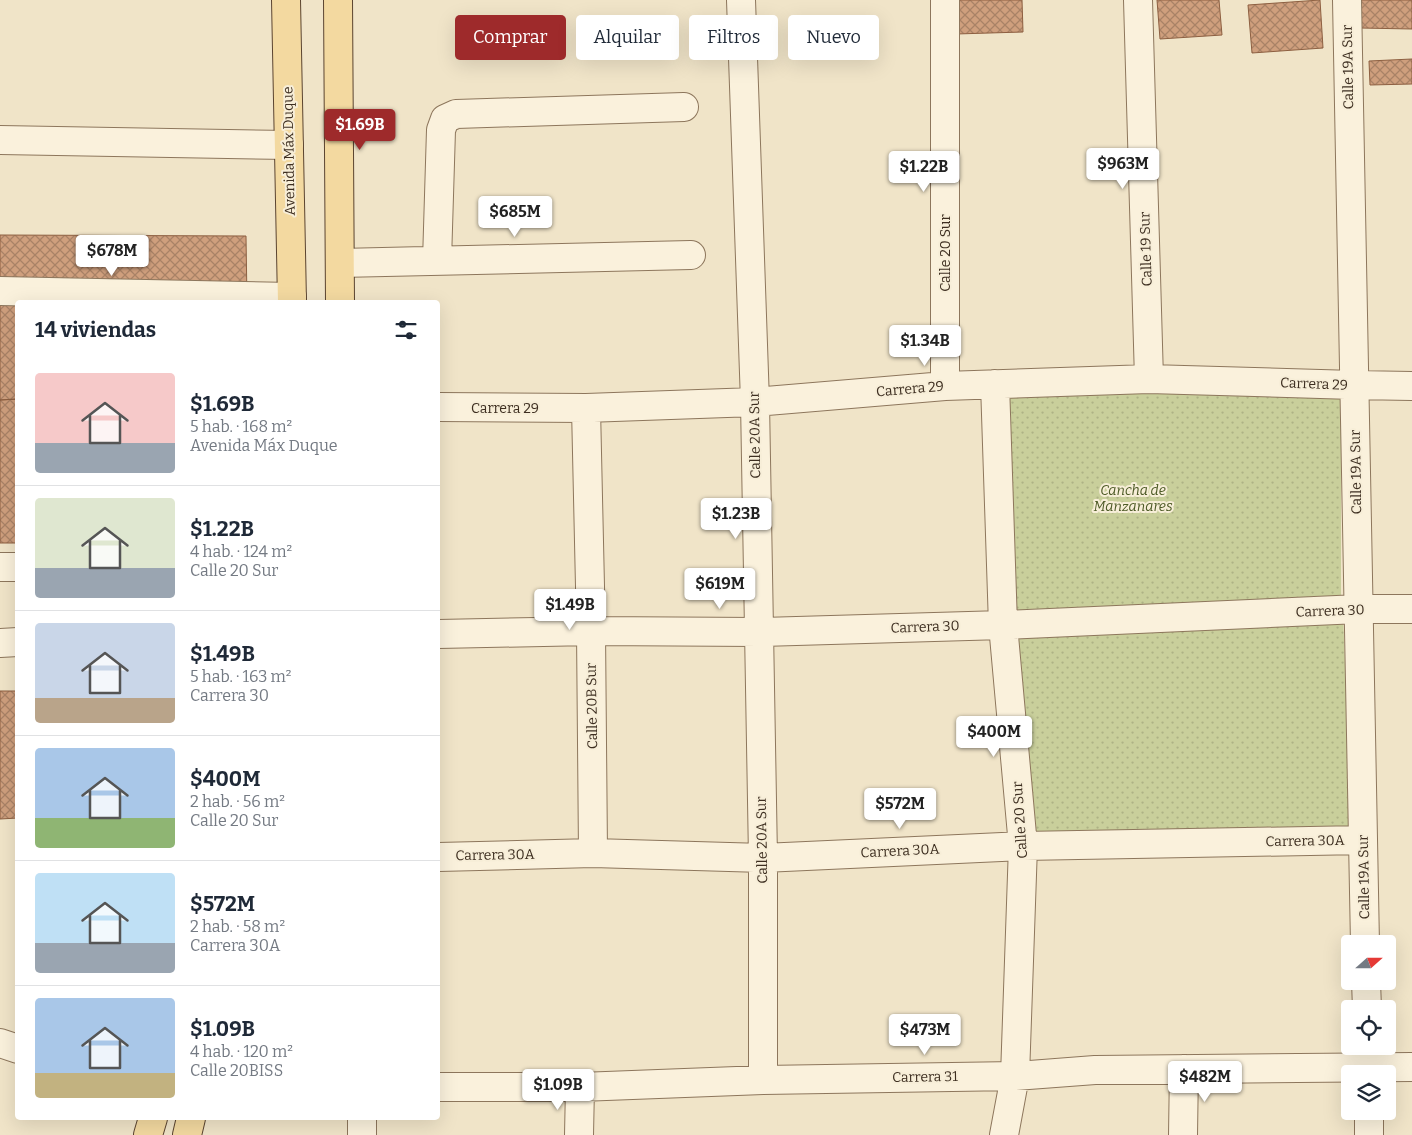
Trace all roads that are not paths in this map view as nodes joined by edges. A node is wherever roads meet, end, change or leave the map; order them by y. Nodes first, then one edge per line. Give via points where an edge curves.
1 (286, 0) edge
2 (338, 0) edge
3 (741, 0) edge
4 (945, 0) edge
5 (1138, 0) edge
6 (1347, 0) edge
7 (684, 107) dead end
8 (0, 140) edge
9 (289, 145) junction
10 (691, 255) dead end
11 (437, 261) junction
12 (340, 263) junction
13 (0, 291) edge
14 (292, 300) edge
15 (340, 300) edge
16 (1149, 379) junction
17 (995, 384) junction
18 (1354, 385) junction
19 (945, 386) junction
20 (1412, 386) edge
21 (755, 402) junction
22 (440, 407) edge
23 (586, 408) junction
24 (0, 567) edge
25 (15, 567) edge
26 (1359, 609) junction
27 (1412, 609) edge
28 (1003, 625) junction
29 (591, 630) junction
30 (759, 632) junction
31 (440, 634) edge
32 (15, 642) edge
33 (0, 643) edge
34 (1363, 840) junction
35 (1023, 846) junction
36 (593, 853) junction
37 (440, 856) edge
38 (763, 858) junction
39 (1365, 935) edge
40 (0, 1043) edge
41 (15, 1048) edge
42 (1368, 1062) edge
43 (1412, 1067) edge
44 (1184, 1069) junction
45 (1015, 1076) junction
46 (763, 1080) junction
47 (440, 1087) edge
48 (580, 1087) junction
49 (152, 1120) edge
50 (191, 1120) edge
51 (362, 1120) edge
52 (1369, 1120) edge
53 (148, 1135) edge
54 (187, 1135) edge
55 (362, 1135) edge
56 (579, 1135) edge
57 (1004, 1135) edge
58 (1183, 1135) edge
59 (1369, 1135) edge

1 - 9 main road, Avenida Máx Duque
2 - 12 main road
3 - 21 street, Calle 20A Sur
4 - 19 street, Calle 20 Sur
5 - 16 street, Calle 19 Sur
6 - 18 street, Calle 19A Sur
7 - 11 street via 456,114 445,119 441,130
8 - 9 street
9 - 14 main road, Avenida Máx Duque
10 - 11 street
11 - 12 street
12 - 15 main road
13 - 14 street
16 - 17 street, Carrera 29
16 - 18 street, Carrera 29
17 - 19 street, Carrera 29
17 - 28 street, Calle 20 Sur
18 - 20 street, Carrera 29
18 - 26 street, Calle 19A Sur
19 - 21 street, Carrera 29
21 - 23 street, Carrera 29
21 - 30 street, Calle 20A Sur
22 - 23 street, Carrera 29
23 - 29 street, Calle 20B Sur
24 - 25 street
26 - 27 street, Carrera 30
26 - 28 street, Carrera 30
26 - 34 street, Calle 19A Sur
28 - 30 street, Carrera 30
28 - 35 street, Calle 20 Sur
29 - 30 street, Carrera 30
29 - 31 street, Carrera 30
29 - 36 street, Calle 20B Sur
30 - 38 street, Calle 20A Sur
32 - 33 street
34 - 35 street, Carrera 30A
34 - 39 street, Calle 19A Sur
35 - 38 street, Carrera 30A
35 - 45 street, Calle 20 Sur
36 - 37 street, Carrera 30A
36 - 38 street, Carrera 30A
38 - 46 street, Calle 20A Sur
40 - 41 street
42 - 43 street, Carrera 31
42 - 44 street, Carrera 31
44 - 45 street, Carrera 31 via 1095,1070
44 - 58 street
45 - 46 street, Carrera 31
45 - 57 street, Calle 20 Sur
46 - 48 street, Carrera 31
47 - 48 street, Carrera 31
48 - 56 street
49 - 53 main road
50 - 54 main road
51 - 55 street
52 - 59 street

